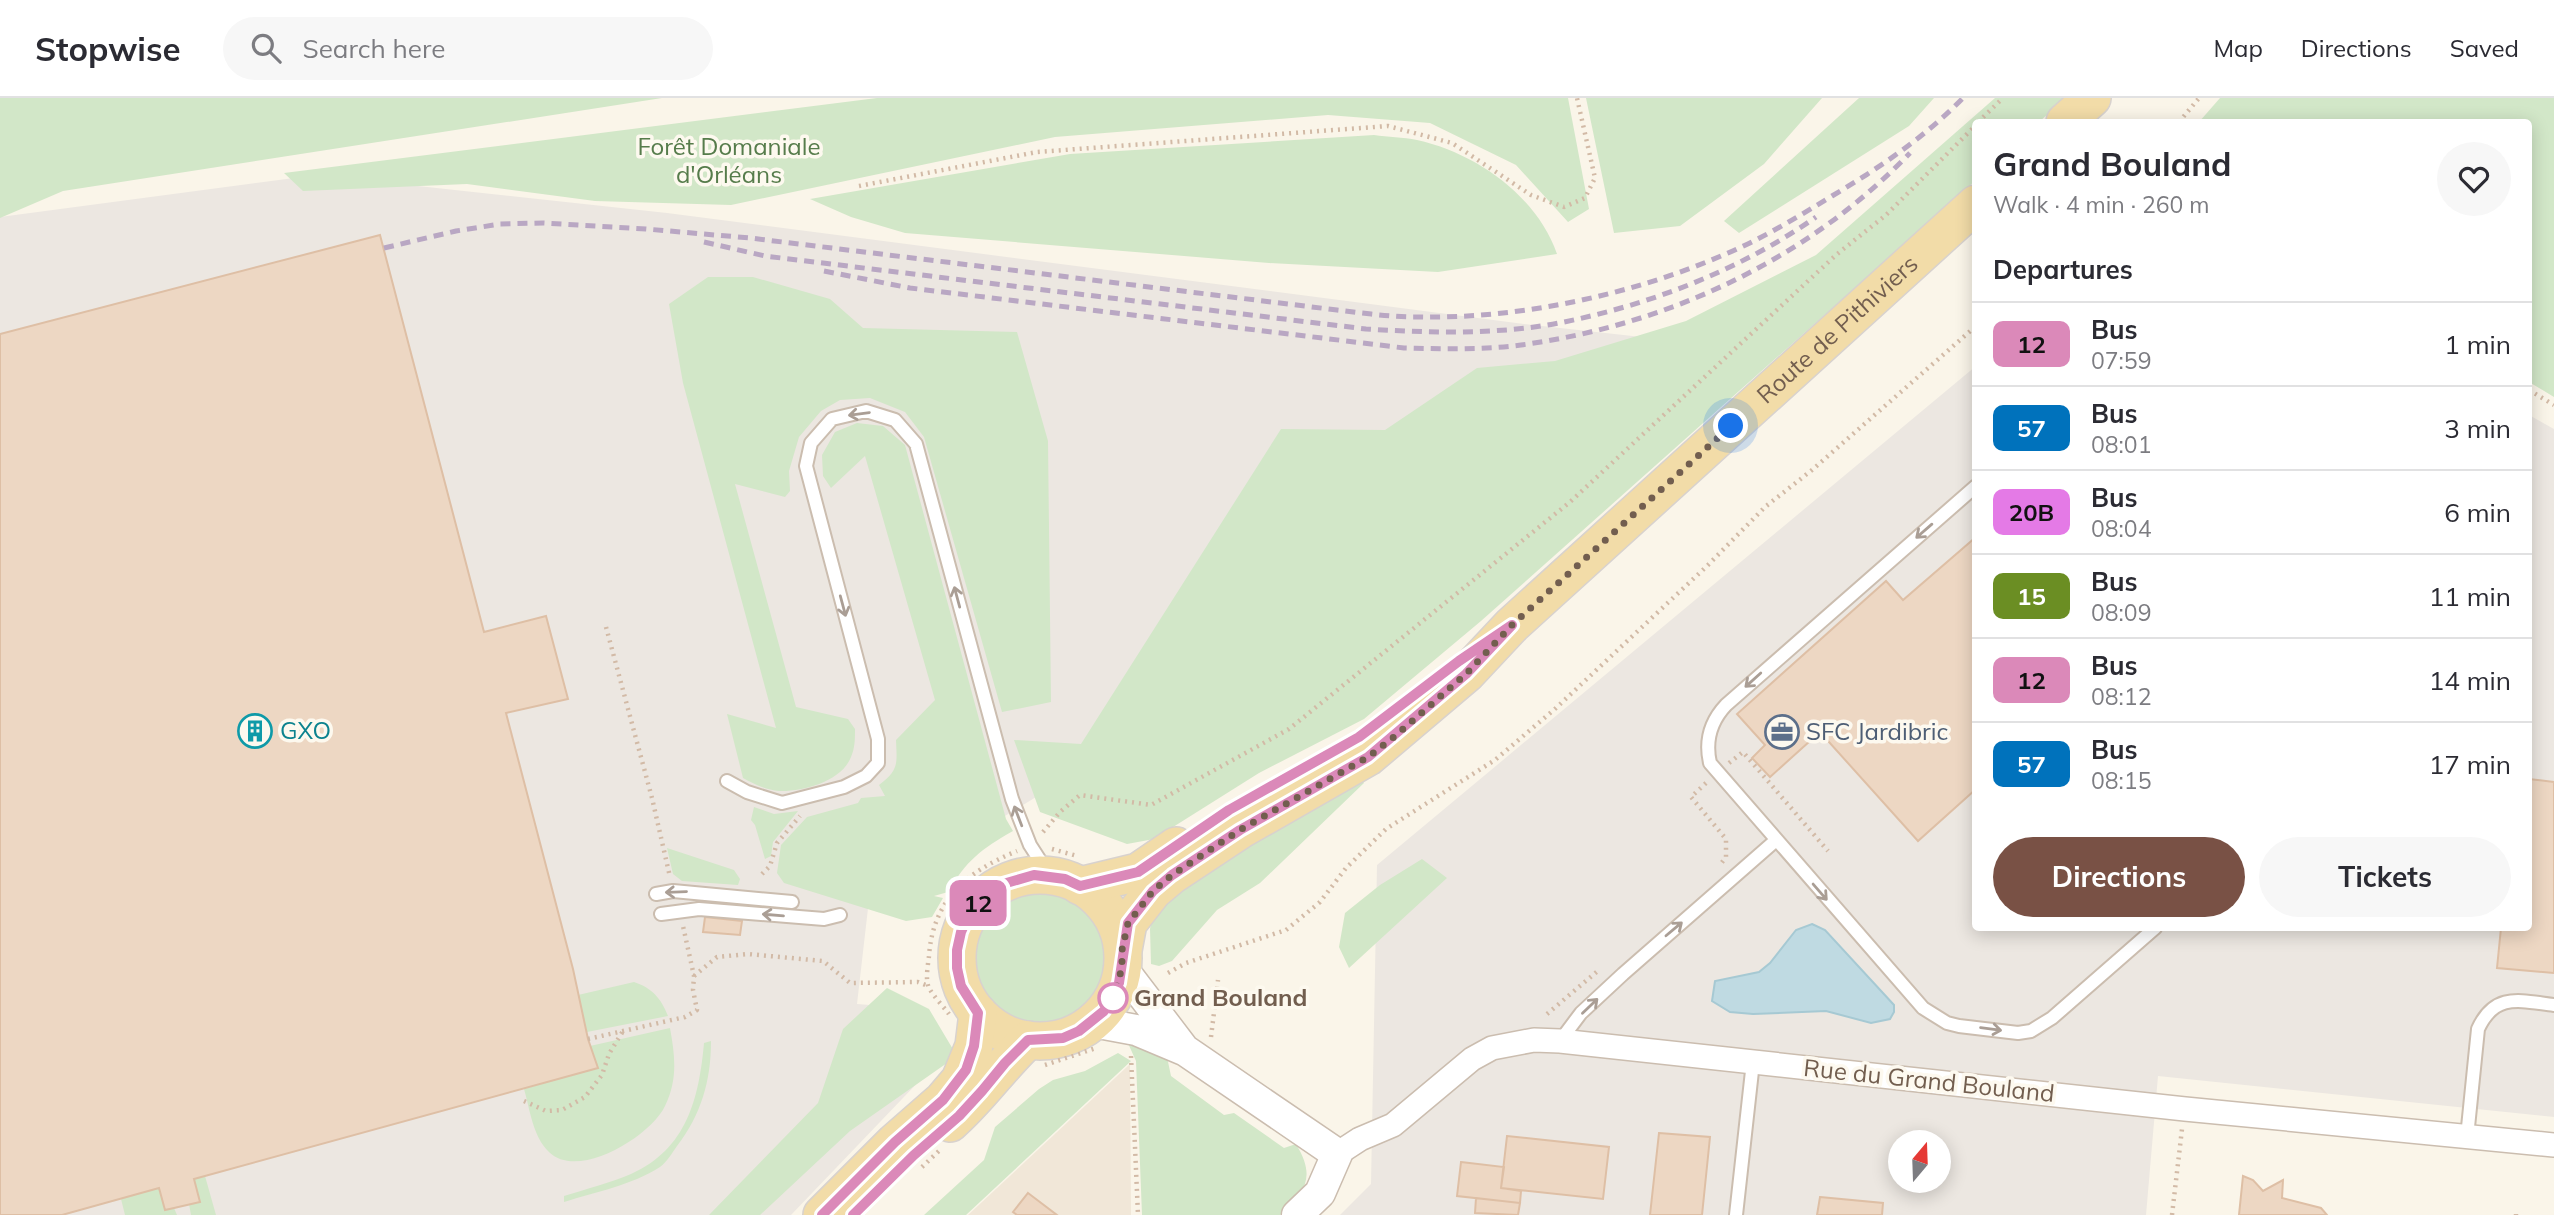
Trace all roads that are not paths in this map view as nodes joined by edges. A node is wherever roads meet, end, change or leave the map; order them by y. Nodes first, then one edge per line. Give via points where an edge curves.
1 (2092, 98) edge
2 (2068, 119) edge
3 (1972, 208) edge
4 (1972, 489) edge
5 (1512, 625) junction
6 (727, 781) dead end
7 (1775, 841) junction
8 (1065, 881) junction
9 (656, 894) dead end
10 (792, 902) dead end
11 (661, 914) dead end
12 (841, 915) dead end
13 (2152, 931) edge
14 (1122, 959) junction
15 (2554, 1005) edge
16 (978, 1013) junction
17 (1093, 1022) junction
18 (1028, 1040) junction
19 (1560, 1041) junction
20 (1198, 1048) junction
21 (1753, 1062) junction
22 (2467, 1137) junction
23 (2554, 1146) edge
24 (1337, 1154) junction
25 (822, 1215) edge
26 (853, 1215) edge
27 (1297, 1215) edge
28 (1736, 1215) edge

1 - 2 main road
3 - 5 main road, Route de Pithiviers
4 -> 7 lane via 1717,714 1707,739 1710,763
5 - 8 main road, Route de Pithiviers via 1359,737 1229,810 1138,872
5 - 14 main road, Route de Pithiviers via 1466,674 1368,757 1240,830 1153,891 1128,923
8 -> 6 lane via 1030,845 1012,799 916,444 895,420 866,411 832,419 811,443 806,466 878,739 878,763 844,788 782,803
7 -> 13 lane via 1923,1008 1948,1023 2031,1031
19 -> 7 lane via 1581,1013
8 - 14 main road via 1096,897 1109,913 1118,931
8 - 16 main road via 1034,875 1003,884 989,892 968,916 957,950 957,968 961,986
10 -> 9 lane via 673,891
12 -> 11 lane via 824,919 699,909
14 - 17 main road via 1113,998
14 - 20 street
15 - 22 lane via 2515,1001 2485,1013 2478,1029
16 - 18 main road via 992,1026
16 - 25 main road via 974,1046 960,1080
17 - 18 main road via 1063,1038
17 - 20 street
18 - 26 main road via 959,1116
19 - 21 street, Rue du Grand Bouland
19 - 24 street, Rue du Grand Bouland via 1534,1040 1492,1048 1472,1059 1393,1125
20 - 24 street
21 - 22 street, Rue du Grand Bouland
21 - 28 lane
22 - 23 street, Rue du Grand Bouland
24 - 27 street via 1320,1193

